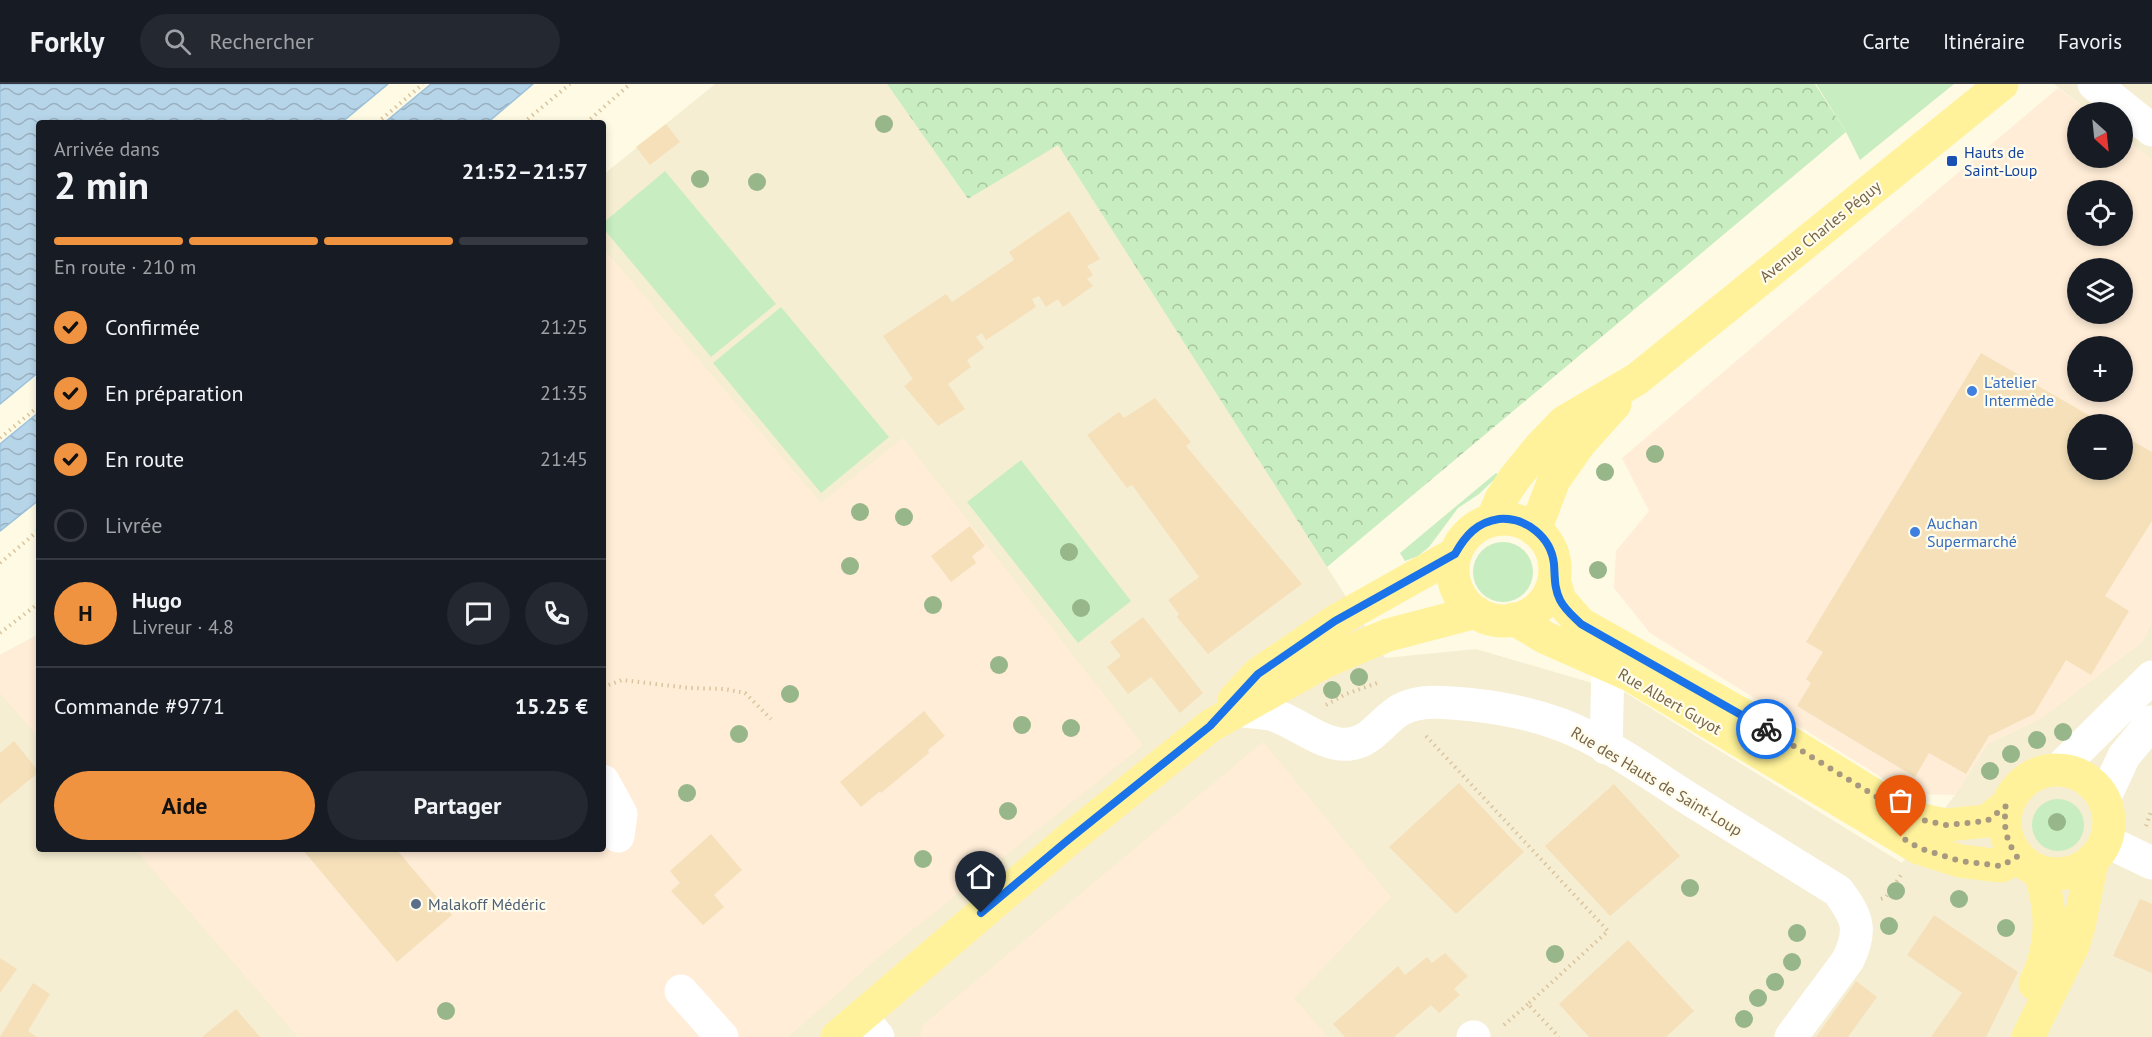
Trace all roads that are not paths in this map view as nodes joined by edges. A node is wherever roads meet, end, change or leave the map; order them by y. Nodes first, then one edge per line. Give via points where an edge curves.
1 (2002, 84) edge
2 (2094, 84) edge
3 (2152, 130) edge
4 (1637, 379) junction
5 (1492, 520) junction
6 (1535, 530) junction
7 (1455, 554) junction
8 (1554, 580) junction
9 (1476, 612) junction
10 (1514, 619) junction
11 (1608, 666) junction
12 (2152, 677) edge
13 (1239, 710) junction
14 (2152, 722) edge
15 (1210, 726) junction
16 (1606, 748) junction
17 (2058, 770) junction
18 (606, 786) edge
19 (2104, 799) junction
20 (2006, 806) junction
21 (618, 836) dead end
22 (2099, 851) junction
23 (2152, 863) edge
24 (2028, 865) junction
25 (681, 991) dead end
26 (859, 1030) edge
27 (722, 1037) edge
28 (1791, 1037) edge
29 (2010, 1037) edge
30 (2028, 1037) edge

1 - 4 main road, Avenue Charles Péguy
2 - 3 street
4 - 5 main road, Avenue Charles Péguy via 1564,423 1514,478
4 - 6 main road, Avenue Charles Péguy via 1580,443 1554,480
5 - 6 main road via 1522,522
5 - 7 main road via 1476,527
6 - 8 main road via 1550,548
7 - 9 main road via 1455,587
7 - 15 main road via 1335,621 1258,674
8 - 10 main road via 1540,606
8 - 20 main road, Rue Albert Guyot via 1560,600 1581,624 1764,727 1890,805 1923,820 1946,825 1987,821
9 - 10 main road via 1488,618
9 - 13 main road via 1388,635 1324,662
10 - 11 main road, Rue Albert Guyot
11 - 16 street
11 - 24 main road, Rue Albert Guyot via 1632,676 1919,848 1960,861
12 - 17 street
13 - 15 main road
13 - 16 street, Rue des Hauts de Saint-Loup via 1271,715 1317,736 1348,744 1370,736 1403,708 1436,702 1475,705 1562,725
14 - 19 street via 2124,756
15 - 26 main road via 1068,840
16 - 28 street, Rue des Hauts de Saint-Loup via 1838,891 1853,911 1858,928 1855,946
17 - 19 main road via 2085,778
17 - 20 main road via 2041,772 2026,780
18 - 21 street via 621,814
19 - 22 main road via 2109,825
20 - 24 main road via 2007,842
22 - 23 street
22 - 24 main road via 2080,869 2067,874 2054,875
22 - 30 main road via 2073,946
24 - 29 main road via 2046,891 2049,945
25 - 27 street

